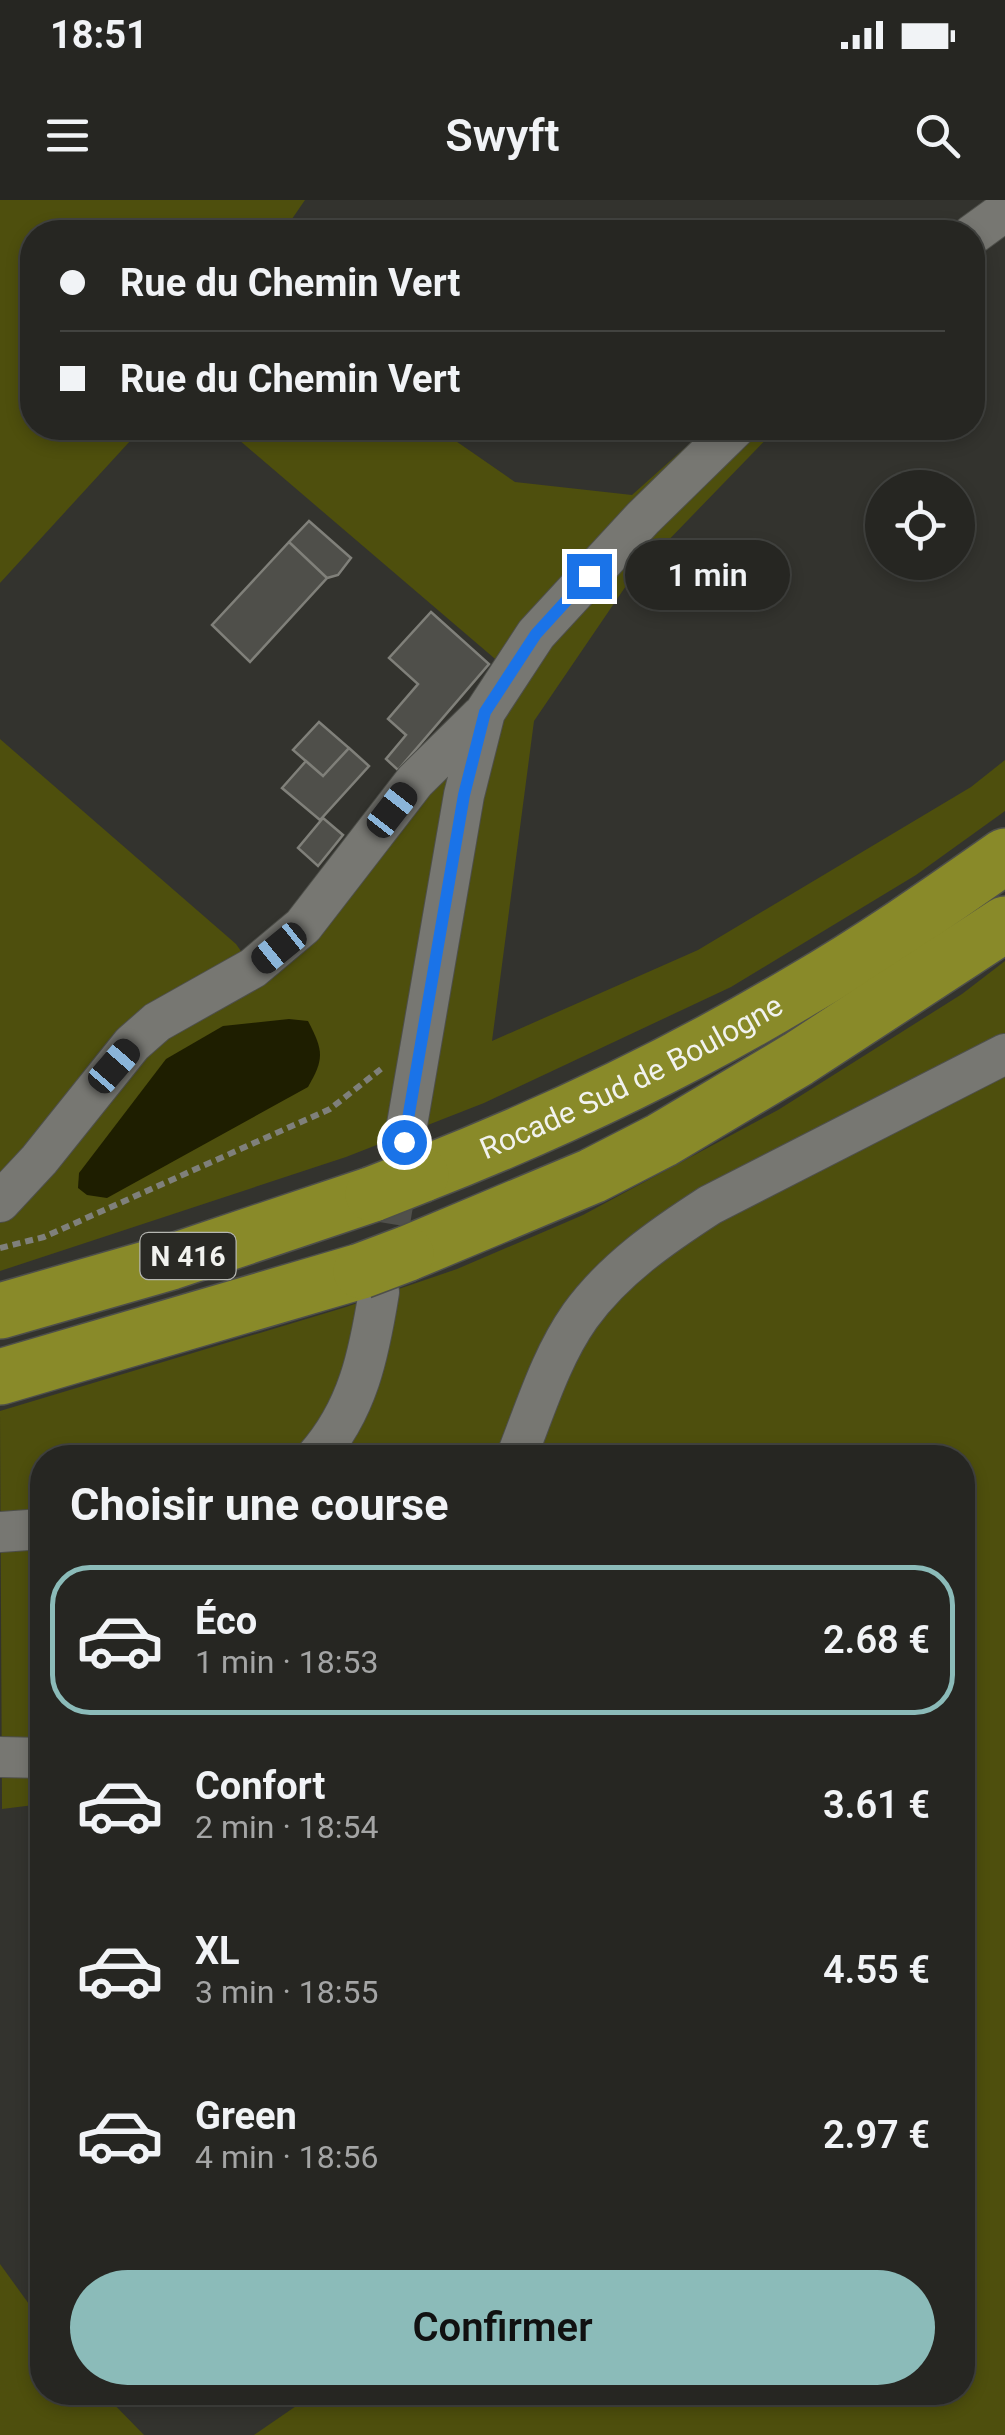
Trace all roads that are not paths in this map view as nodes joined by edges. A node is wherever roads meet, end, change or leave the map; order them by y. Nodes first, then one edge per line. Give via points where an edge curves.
1 (1005, 211) edge
2 (985, 226) edge
3 (723, 440) edge
4 (485, 712) junction
5 (1005, 856) edge
6 (1005, 924) edge
7 (1005, 1054) edge
8 (399, 1170) junction
9 (0, 1202) edge
10 (382, 1272) junction
11 (0, 1310) edge
12 (0, 1377) edge
13 (327, 1445) edge
14 (521, 1445) edge
15 (30, 1530) edge
16 (0, 1532) edge
17 (0, 1757) edge
18 (30, 1758) edge

1 - 2 street
3 - 4 street via 536,634
4 - 8 street via 464,795
4 - 9 street via 415,782 304,926 253,968 157,1022 132,1044
5 - 8 highway, Rocade Sud de Boulogne / N 416 via 849,961 710,1042 596,1098
6 - 10 highway, N 416 via 662,1140
7 - 14 street via 710,1206 656,1242 579,1318
8 - 11 highway, Rocade Sud de Boulogne / N 416 via 171,1262
10 - 12 highway, N 416
10 - 13 street via 361,1382
15 - 16 street
17 - 18 street

